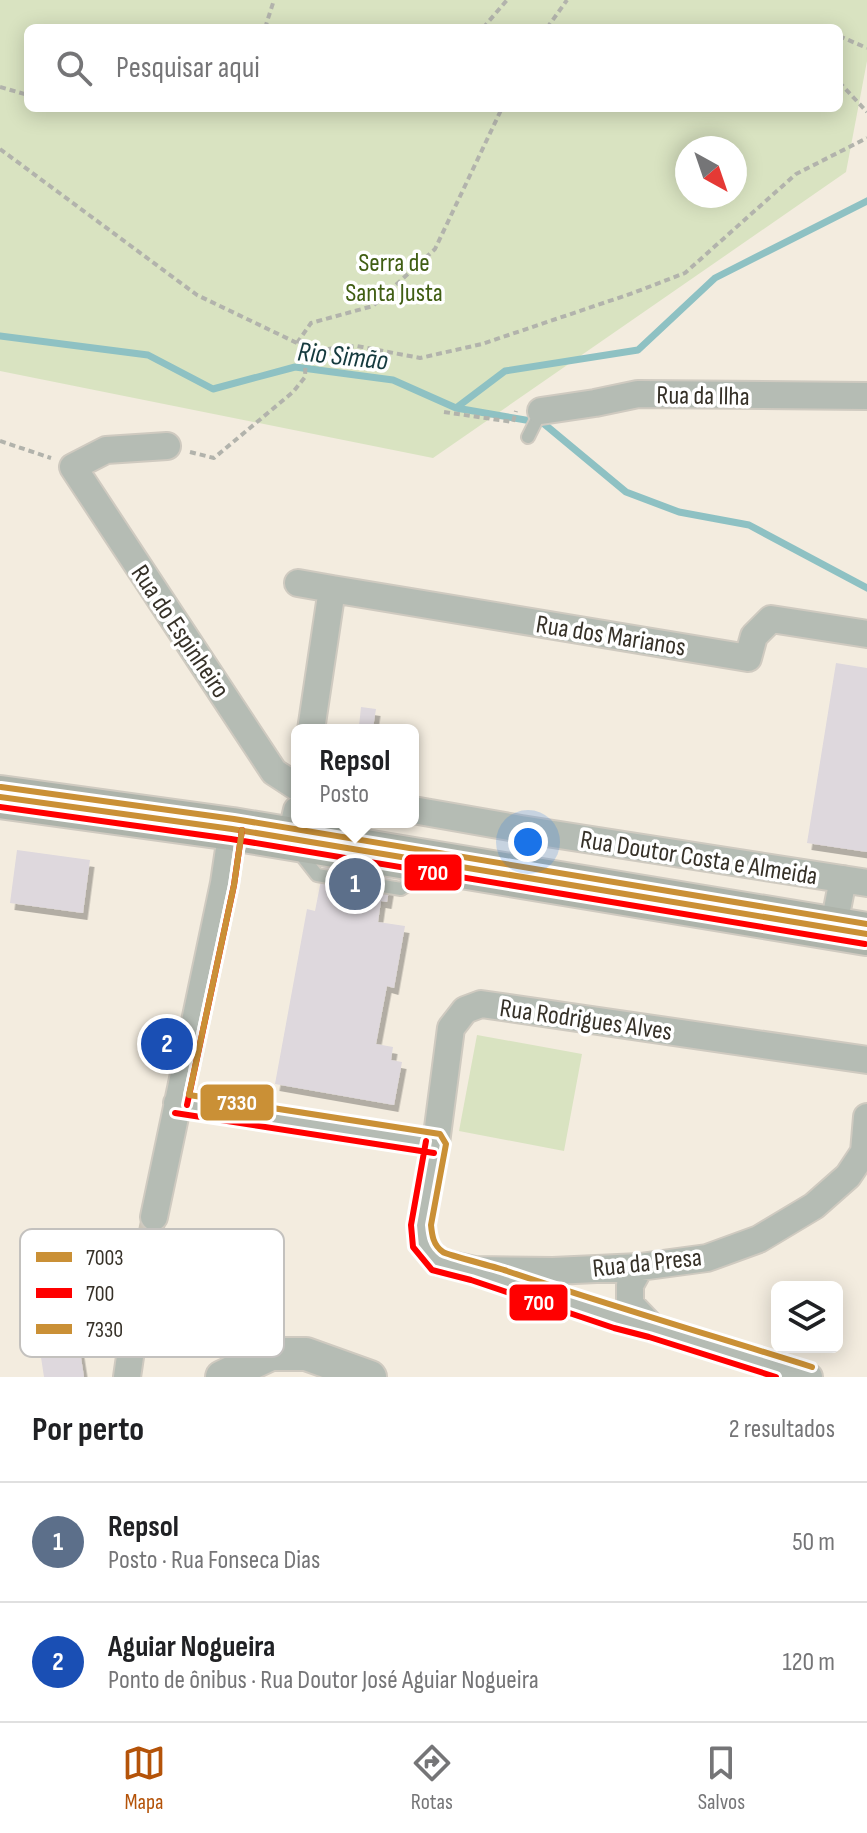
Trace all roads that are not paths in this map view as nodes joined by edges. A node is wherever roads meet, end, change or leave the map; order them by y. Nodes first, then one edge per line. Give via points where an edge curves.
1 (867, 396) edge
2 (531, 420) road end
3 (167, 446) road end
4 (298, 583) dead end
5 (332, 589) junction
6 (867, 634) edge
7 (312, 724) edge
8 (291, 783) edge
9 (0, 797) edge
10 (419, 811) edge
11 (291, 825) edge
12 (304, 828) edge
13 (232, 829) junction
14 (855, 881) edge
15 (850, 932) edge
16 (867, 1060) edge
17 (177, 1103) junction
18 (867, 1117) edge
19 (436, 1143) junction
20 (866, 1152) edge
21 (154, 1217) tunnel mouth
22 (640, 1267) junction
23 (474, 1270) junction
24 (652, 1327) junction
25 (284, 1354) edge
26 (130, 1357) edge
27 (265, 1357) edge
28 (127, 1377) edge
29 (222, 1377) edge
30 (370, 1377) edge
31 (809, 1377) edge

1 - 2 street, Rua da Ilha via 638,394
3 - 8 street, Rua do Espinheiro via 106,450 73,467 274,772
4 - 5 street, Rua dos Marianos
5 - 6 street, Rua dos Marianos via 748,658 754,636 771,619
5 - 7 street
9 - 13 main road
10 - 14 street, Rua Doutor Costa e Almeida
11 - 13 main road
12 - 15 main road via 438,865
13 - 17 street
14 - 15 street, Rua Doutor Costa e Almeida
16 - 19 street, Rua Rodrigues Alves via 481,1004 465,1010 451,1028
17 - 19 street
17 - 21 street
18 - 20 street, Rua da Presa
19 - 23 street, Rua da Presa via 422,1242 438,1262
20 - 22 street, Rua da Presa via 814,1206 759,1239 707,1258
22 - 23 street, Rua da Presa
22 - 24 street via 630,1285 630,1304
23 - 24 street
24 - 31 street
25 - 30 street via 306,1354
26 - 28 street
27 - 29 street

